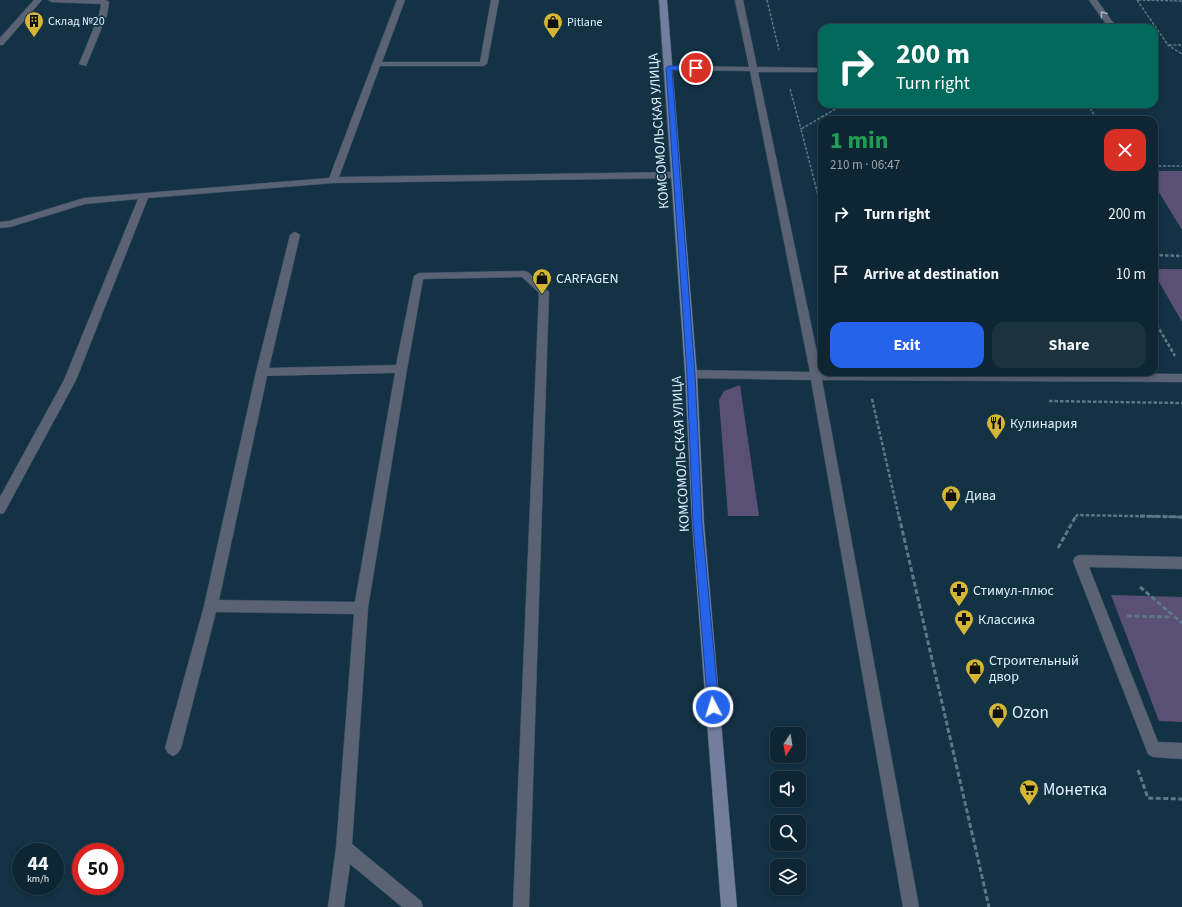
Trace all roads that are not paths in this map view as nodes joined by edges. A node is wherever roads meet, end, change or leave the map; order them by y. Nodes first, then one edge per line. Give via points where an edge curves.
1 (38, 0) edge
2 (52, 0) edge
3 (401, 0) edge
4 (495, 0) edge
5 (663, 0) edge
6 (739, 0) edge
7 (1093, 0) edge
8 (107, 1) edge
9 (1110, 24) edge
10 (0, 43) edge
11 (83, 64) dead end
12 (376, 64) junction
13 (669, 68) junction
14 (754, 69) junction
15 (818, 70) edge
16 (677, 175) junction
17 (333, 180) junction
18 (144, 196) junction
19 (0, 225) edge
20 (295, 235) dead end
21 (401, 369) junction
22 (262, 372) junction
23 (691, 374) junction
24 (816, 376) junction
25 (1182, 378) edge
26 (0, 510) edge
27 (1182, 563) edge
28 (211, 606) junction
29 (362, 608) junction
30 (173, 748) dead end
31 (1182, 751) edge
32 (344, 848) junction
33 (336, 907) edge
34 (415, 907) edge
35 (521, 907) edge
36 (729, 907) edge
37 (911, 907) edge

1 - 10 lane
2 - 8 lane
3 - 12 lane
4 - 12 lane via 483,64
5 - 13 main road, КОМСОМОЛЬСКАЯ УЛИЦА
6 - 14 lane
9 -> 7 lane
8 - 11 lane
12 - 17 lane
13 - 14 lane
13 - 16 main road, КОМСОМОЛЬСКАЯ УЛИЦА
14 - 15 lane
14 - 24 lane
16 - 17 lane
16 - 23 main road, КОМСОМОЛЬСКАЯ УЛИЦА
17 - 18 lane
18 - 19 lane via 84,201
18 - 26 lane via 70,380
20 - 22 lane
21 - 22 lane
21 - 29 lane
21 - 35 lane via 419,276 524,274 544,292
22 - 28 lane
23 - 24 lane
23 - 36 main road, КОМСОМОЛЬСКАЯ УЛИЦА via 698,523
24 - 25 lane
24 - 37 lane
27 - 31 lane via 1080,561 1153,749
28 - 29 lane
28 - 30 lane
29 - 32 lane
32 - 33 lane
32 - 34 lane

